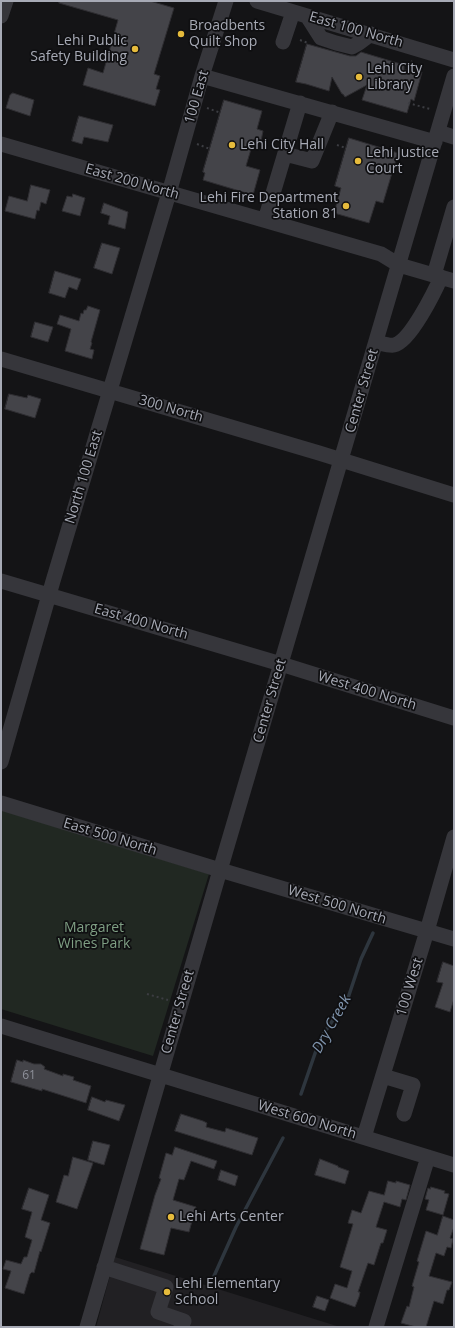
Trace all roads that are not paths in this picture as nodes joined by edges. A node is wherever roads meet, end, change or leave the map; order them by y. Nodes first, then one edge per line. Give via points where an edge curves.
1 (6, 1) edge
2 (226, 1) edge
3 (257, 1) edge
4 (293, 12) junction
5 (1, 16) edge
6 (283, 42) dead end
7 (454, 60) edge
8 (202, 76) junction
9 (454, 76) edge
10 (300, 103) junction
11 (332, 112) junction
12 (437, 137) junction
13 (454, 138) edge
14 (1, 144) edge
15 (285, 154) junction
16 (169, 193) junction
17 (454, 207) edge
18 (265, 220) junction
19 (399, 265) junction
20 (443, 277) edge
21 (376, 342) junction
22 (1, 358) edge
23 (110, 392) junction
24 (341, 460) junction
25 (454, 494) edge
26 (1, 581) edge
27 (49, 595) junction
28 (281, 664) junction
29 (454, 718) edge
30 (1, 762) edge
31 (1, 803) edge
32 (454, 837) edge
33 (220, 870) junction
34 (427, 931) junction
35 (454, 939) edge
36 (1, 1026) edge
37 (160, 1075) junction
38 (383, 1076) junction
39 (404, 1114) dead end
40 (364, 1137) junction
41 (428, 1157) junction
42 (454, 1165) edge
43 (104, 1267) junction
44 (87, 1327) edge
45 (181, 1327) edge
46 (376, 1327) edge

1 - 5 street
2 - 8 street, 100 East
3 - 4 street, East 100 North
4 - 6 street
4 - 7 street, East 100 North
8 - 10 street
8 - 16 street, 100 East
9 - 12 street, Center Street
10 - 11 street
10 - 15 street
11 - 12 street
11 - 15 street via 312,162
12 - 13 street
12 - 19 street, Center Street
14 - 16 street, East 200 North
15 - 18 street
16 - 18 street, East 200 North
16 - 23 street, North 100 East
17 - 20 street
18 - 19 street, East 200 North via 381,254
19 - 20 street, East 200 North
19 - 21 street, Center Street
20 - 21 street via 404,340 394,345
21 - 24 street, Center Street
22 - 23 street, 300 North
23 - 24 street, 300 North
23 - 27 street, North 100 East
24 - 25 street, 300 North
24 - 28 street, Center Street
26 - 27 street, East 400 North
27 - 28 street, East 400 North
27 - 30 street, North 100 East
28 - 29 street, West 400 North
28 - 33 street, Center Street
31 - 33 street, East 500 North
32 - 34 street, 100 West
33 - 34 street, West 500 North
33 - 37 street, Center Street
34 - 35 street, West 500 North
34 - 38 street, 100 West
36 - 37 street, West 600 North
37 - 40 street, West 600 North
37 - 43 street, Center Street
38 - 39 street via 413,1085
38 - 40 street, 100 West
40 - 41 street, West 600 North
41 - 42 street, West 600 North
41 - 46 street
43 - 44 street, Center Street
43 - 45 street via 166,1287 158,1312 184,1321

